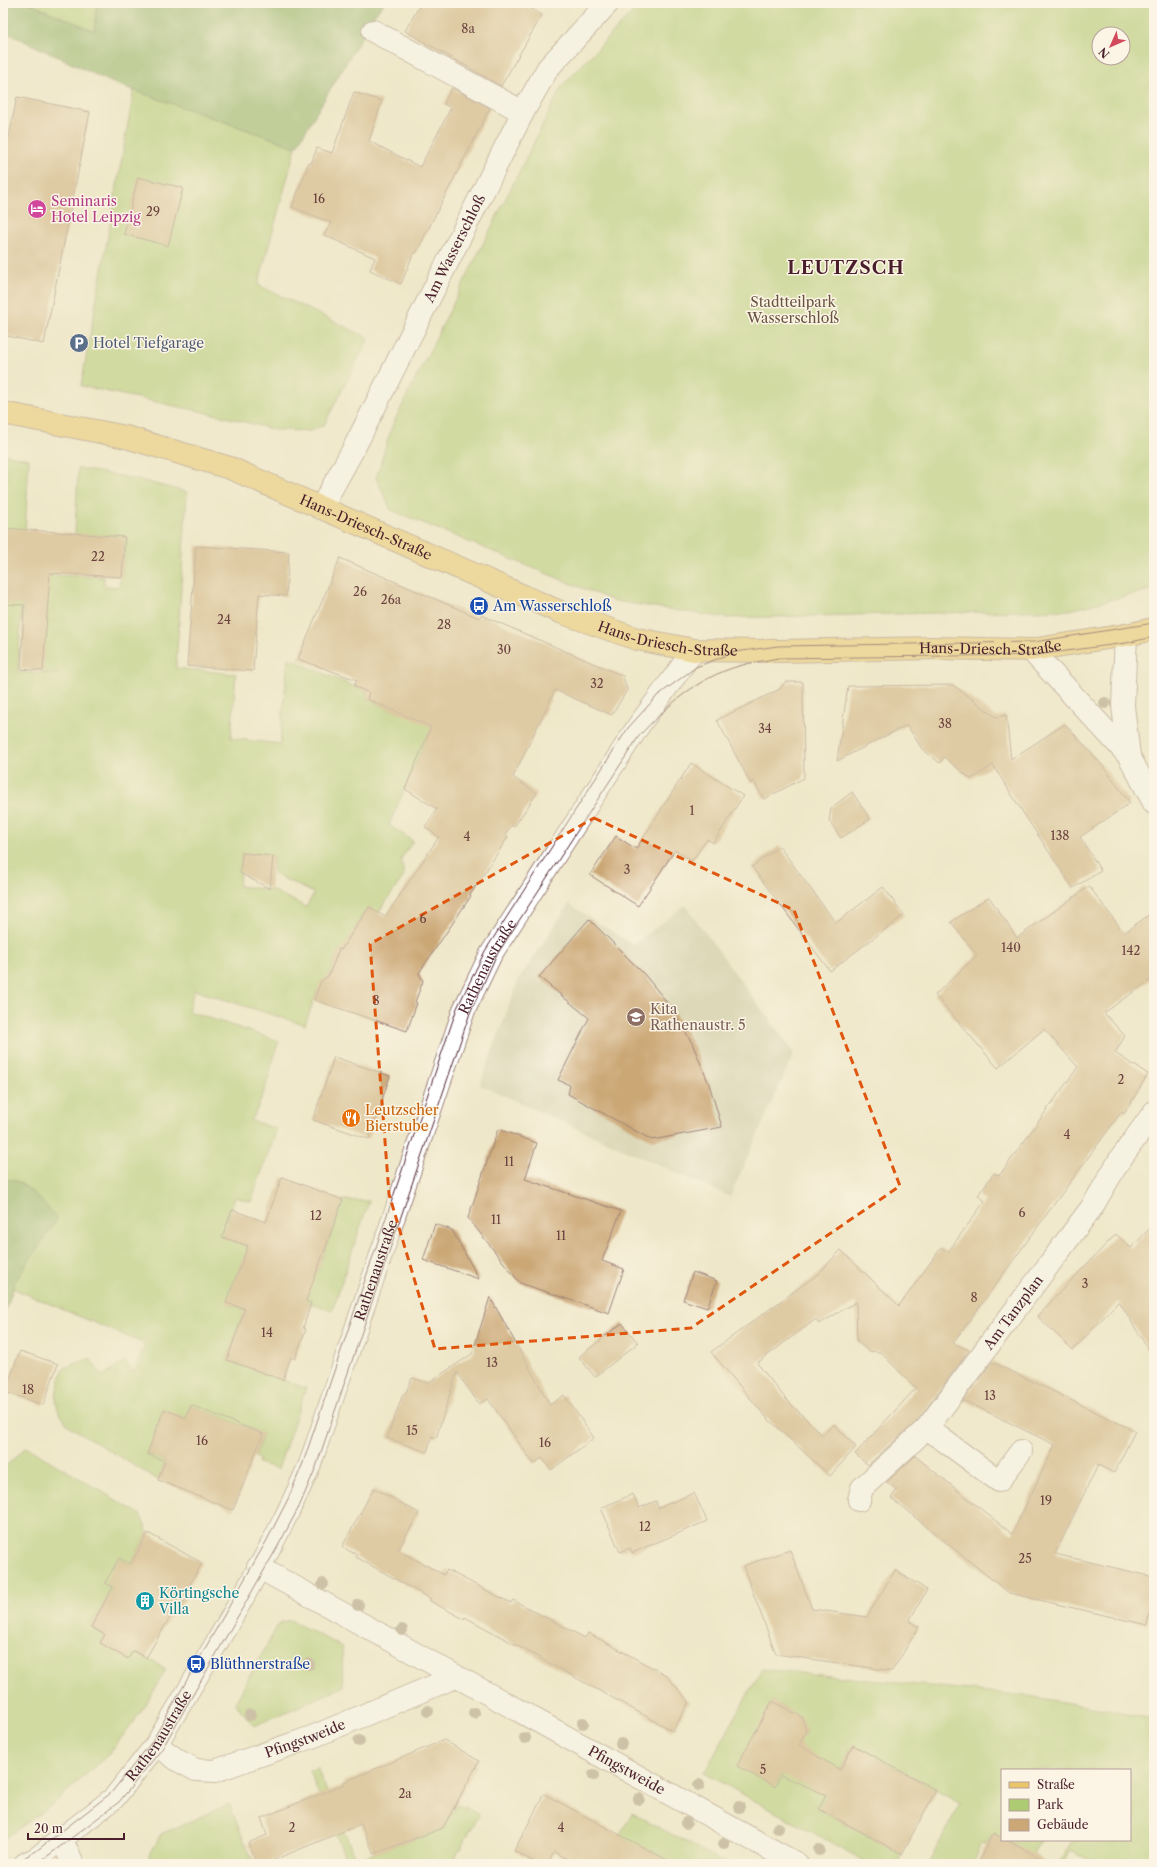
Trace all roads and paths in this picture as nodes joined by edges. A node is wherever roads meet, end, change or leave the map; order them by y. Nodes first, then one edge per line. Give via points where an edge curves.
1 (608, 3) edge
2 (373, 31) dead end
3 (523, 112) junction
4 (3, 412) edge
5 (321, 508) junction
6 (1154, 629) edge
7 (1126, 635) junction
8 (694, 650) junction
9 (1031, 650) junction
10 (1129, 756) junction
11 (1154, 804) edge
12 (1154, 1112) edge
13 (927, 1428) junction
14 (1021, 1451) dead end
15 (859, 1500) dead end
16 (258, 1568) junction
17 (455, 1677) junction
18 (156, 1745) junction
19 (60, 1840) junction
20 (25, 1864) edge
21 (73, 1864) edge
22 (797, 1864) edge

1 - 3 street, Am Wasserschloß via 548,68
2 - 3 street
3 - 5 street, Am Wasserschloß via 354,448
4 - 5 main road, Hans-Driesch-Straße via 126,437 230,468
5 - 8 main road, Hans-Driesch-Straße via 590,623 638,639
6 - 7 main road, Hans-Driesch-Straße
7 - 9 main road, Hans-Driesch-Straße
7 - 10 street via 1123,706
8 - 9 main road, Hans-Driesch-Straße
8 - 16 street, Rathenaustraße via 635,732 491,954 464,1010 310,1464 294,1501
9 - 10 street
10 - 11 street
12 - 13 street, Am Tanzplan via 1119,1161 1092,1207
13 - 14 street via 999,1481
13 - 15 street, Am Tanzplan via 862,1488
16 - 17 street, Pfingstweide
16 - 18 street, Rathenaustraße
17 - 18 street, Pfingstweide via 312,1737 216,1771 196,1770
17 - 22 street, Pfingstweide
18 - 19 street, Rathenaustraße via 114,1798
19 - 20 street, Rathenaustraße
19 - 21 street

